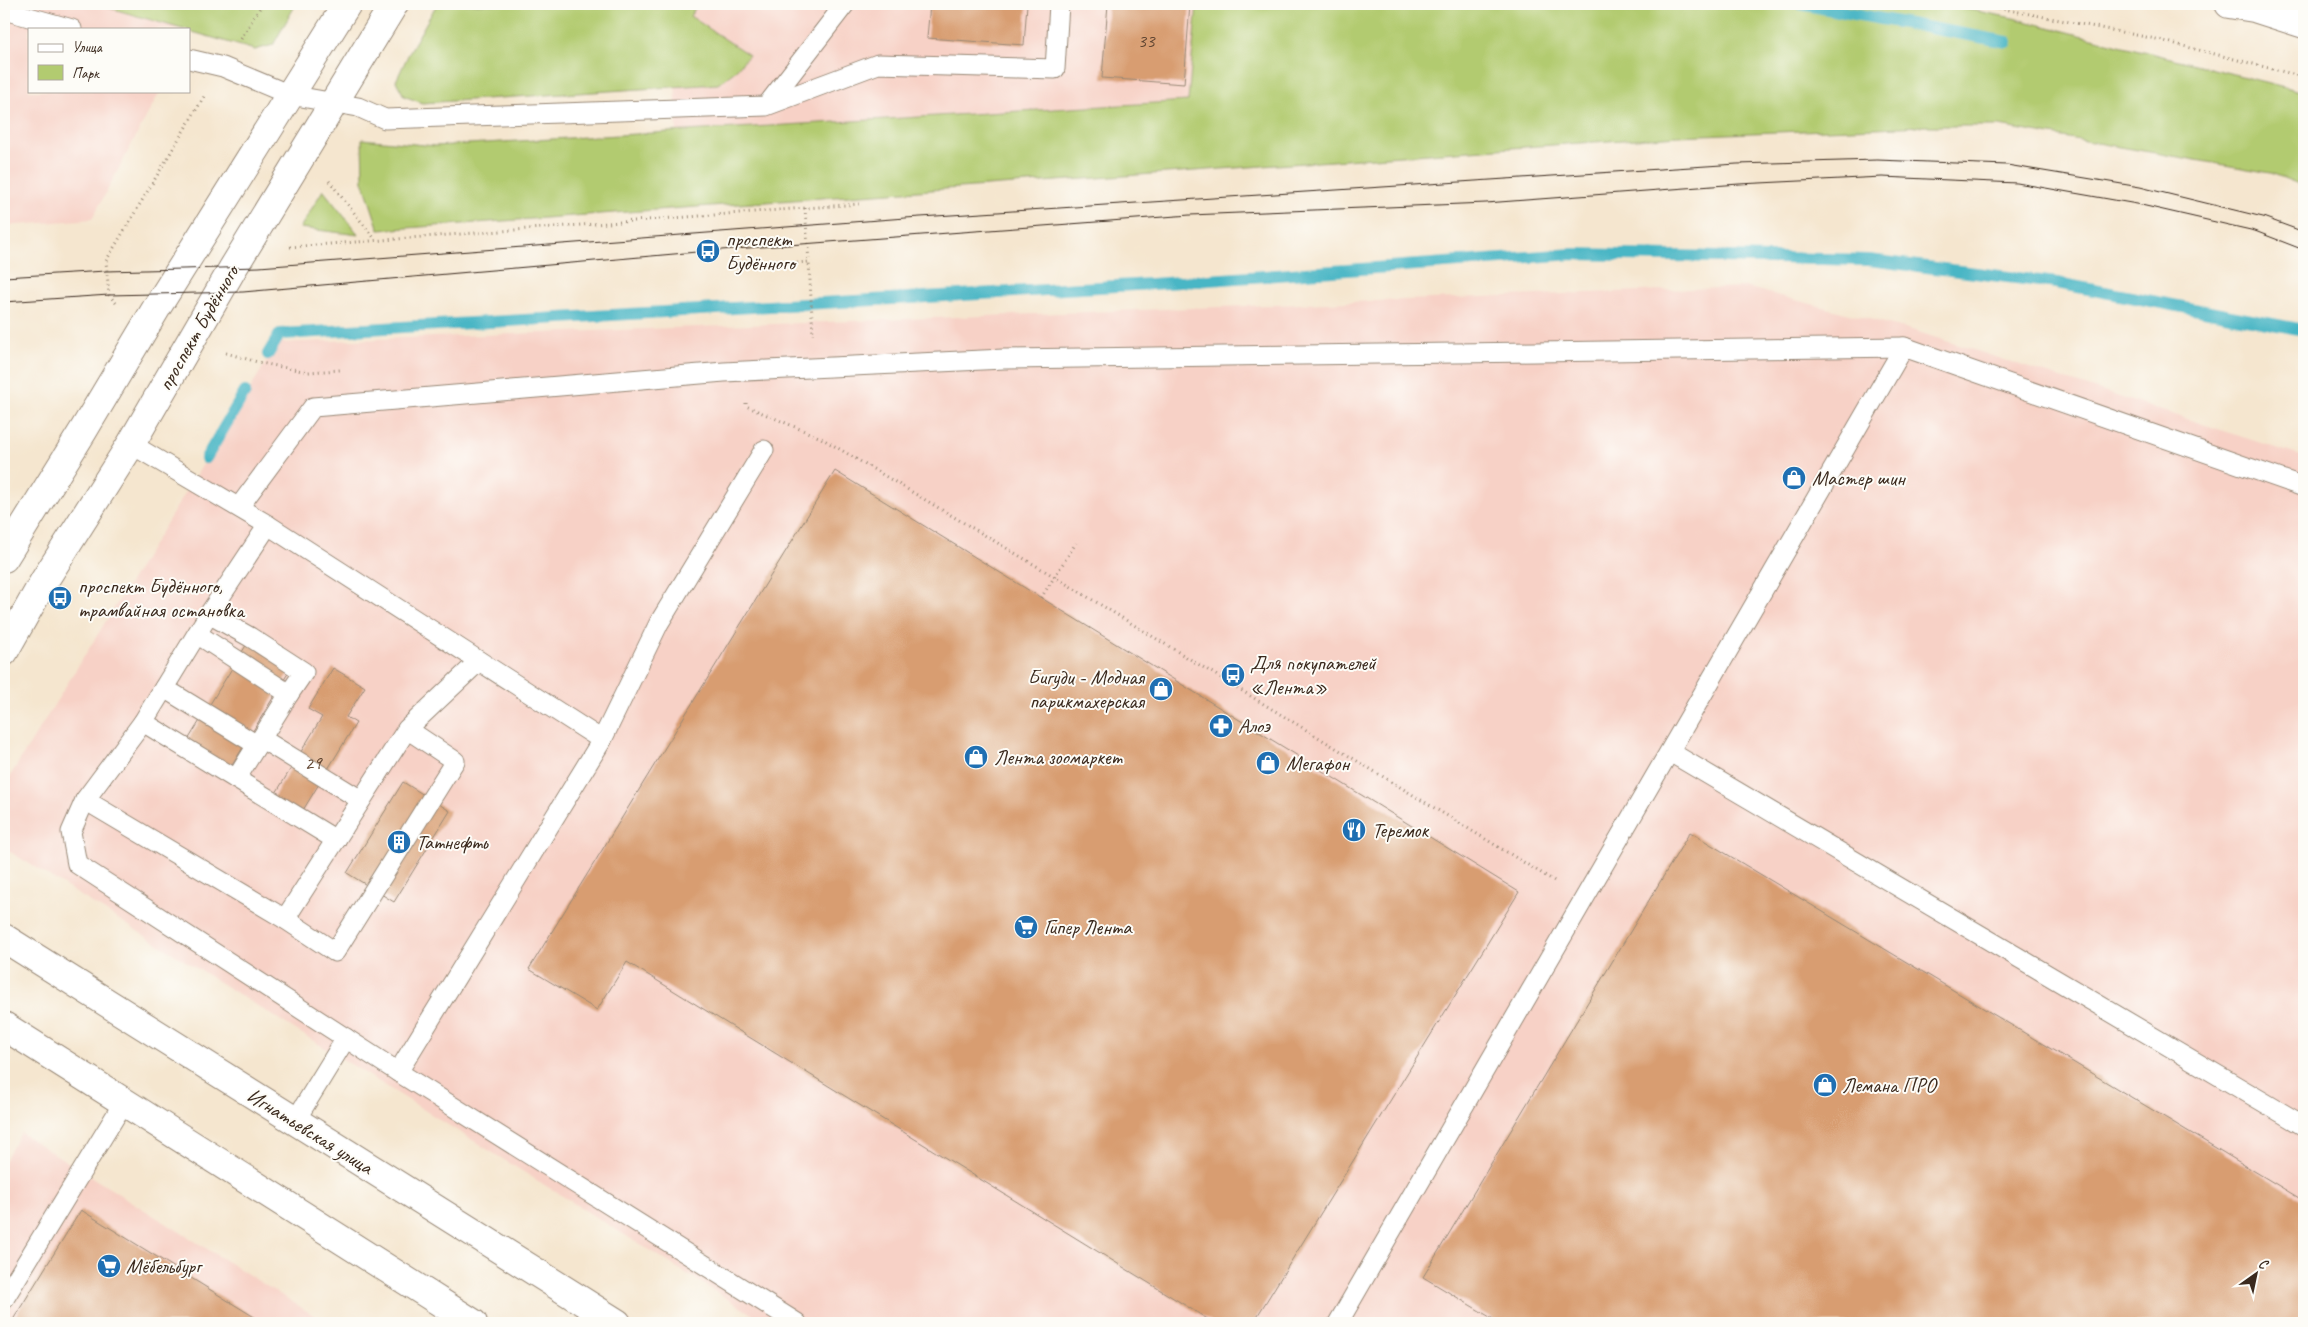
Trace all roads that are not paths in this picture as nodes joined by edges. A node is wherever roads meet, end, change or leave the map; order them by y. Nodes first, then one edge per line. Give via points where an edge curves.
1 (347, 4) edge
2 (394, 4) edge
3 (845, 4) edge
4 (1059, 4) edge
5 (2229, 4) edge
6 (4, 10) edge
7 (2304, 24) edge
8 (68, 28) edge
9 (190, 59) edge
10 (290, 95) junction
11 (335, 103) junction
12 (766, 106) junction
13 (1904, 347) junction
14 (130, 444) junction
15 (764, 450) dead end
16 (2304, 487) edge
17 (239, 507) junction
18 (268, 525) junction
19 (4, 558) edge
20 (209, 614) junction
21 (197, 634) junction
22 (4, 652) edge
23 (479, 661) junction
24 (164, 688) junction
25 (289, 694) junction
26 (143, 722) junction
27 (407, 729) junction
28 (602, 740) junction
29 (260, 742) junction
30 (1670, 752) junction
31 (236, 779) junction
32 (85, 800) junction
33 (361, 800) junction
34 (336, 840) junction
35 (285, 919) junction
36 (4, 938) edge
37 (4, 1026) edge
38 (346, 1038) junction
39 (398, 1072) junction
40 (124, 1102) junction
41 (295, 1121) junction
42 (2304, 1126) edge
43 (4, 1299) edge
44 (473, 1323) edge
45 (617, 1323) edge
46 (797, 1323) edge
47 (1338, 1323) edge

1 - 10 main road, проспект Будённого
2 - 11 main road, проспект Будённого
3 - 12 lane
4 - 12 lane via 1055,69 878,64
5 - 7 main road via 2254,8
6 - 8 lane
9 - 10 lane via 223,67
10 - 11 lane
10 - 19 main road, проспект Будённого
11 - 12 lane via 358,107 385,119
11 - 14 main road, проспект Будённого via 228,276
13 - 16 lane
13 - 17 lane via 1004,358 741,371 476,391 313,407
13 - 30 lane
14 - 17 lane
14 - 22 main road, проспект Будённого via 44,581
15 - 28 lane via 658,624
17 - 18 lane
18 - 20 lane
18 - 23 lane
20 - 21 lane
20 - 25 lane via 304,672
21 - 24 lane
21 - 25 lane
23 - 27 lane
23 - 28 lane
24 - 26 lane
24 - 29 lane
25 - 29 lane
26 - 31 lane
26 - 32 lane
27 - 33 lane
27 - 35 lane via 455,761 375,891 335,952
28 - 39 lane
29 - 31 lane
29 - 33 lane
30 - 42 lane
30 - 47 lane
31 - 34 lane
32 - 35 lane
32 - 38 lane via 71,832 77,864
33 - 34 lane
34 - 35 lane
36 - 41 main road, Игнатьевская улица
37 - 40 main road
38 - 39 lane
38 - 41 lane
39 - 46 lane
40 - 43 lane
40 - 44 main road
41 - 45 main road, Игнатьевская улица

